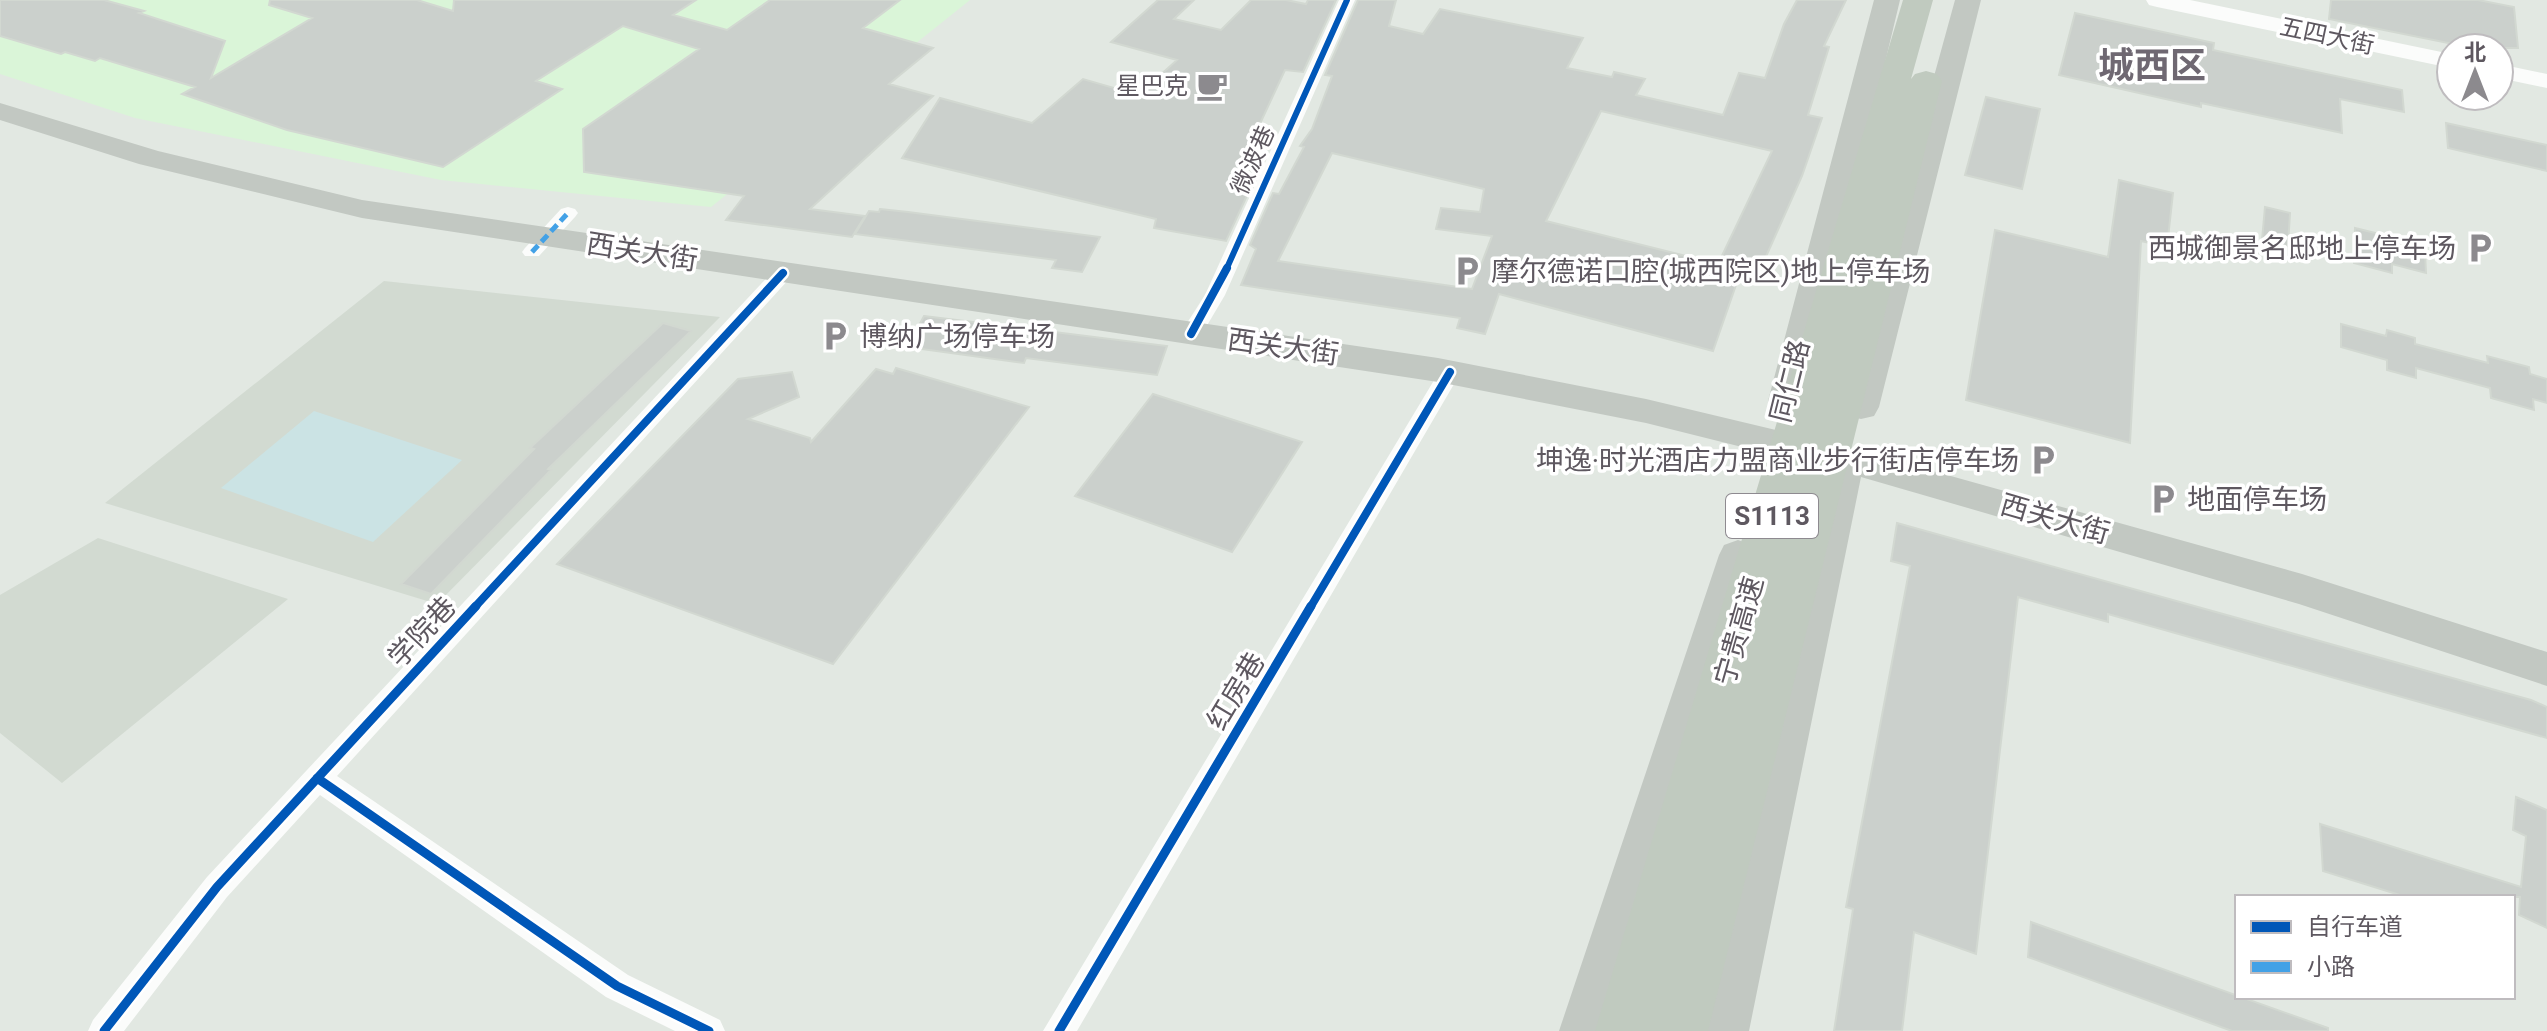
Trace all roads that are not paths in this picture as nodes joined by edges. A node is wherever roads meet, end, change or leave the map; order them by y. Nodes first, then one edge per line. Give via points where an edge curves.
1 (1347, 0) edge
2 (1887, 0) edge
3 (1918, 0) edge
4 (1947, 0) edge
5 (1968, 0) edge
6 (2157, 0) edge
7 (2435, 58) edge
8 (2515, 74) edge
9 (2547, 81) edge
10 (0, 111) edge
11 (568, 213) dead end
12 (532, 252) dead end
13 (783, 273) junction
14 (1191, 334) junction
15 (1450, 372) junction
16 (1775, 442) junction
17 (1847, 460) junction
18 (2547, 669) edge
19 (317, 778) junction
20 (104, 1031) edge
21 (709, 1031) edge
22 (1059, 1031) edge
23 (1584, 1031) edge
24 (1624, 1031) edge
25 (1679, 1031) edge
26 (1724, 1031) edge

1 - 14 street, 微波巷 via 1215,295
2 - 16 main road, 同仁路
3 - 24 highway, 宁贵高速 / S1113
4 - 25 highway, 宁贵高速 / S1113
5 - 17 main road
6 - 7 main road, 五四大街
8 - 9 main road
10 - 13 main road, 西关大街 via 149,158 362,209
11 - 12 street
13 - 14 main road, 西关大街
13 - 19 street, 学院巷
14 - 15 main road, 西关大街
15 - 16 main road, 西关大街
15 - 22 street, 红房巷
16 - 17 main road, 西关大街
16 - 23 main road, 同仁路
17 - 18 main road, 西关大街 via 2302,589
17 - 26 main road
19 - 20 street, 学院巷 via 217,887
19 - 21 street via 617,986

